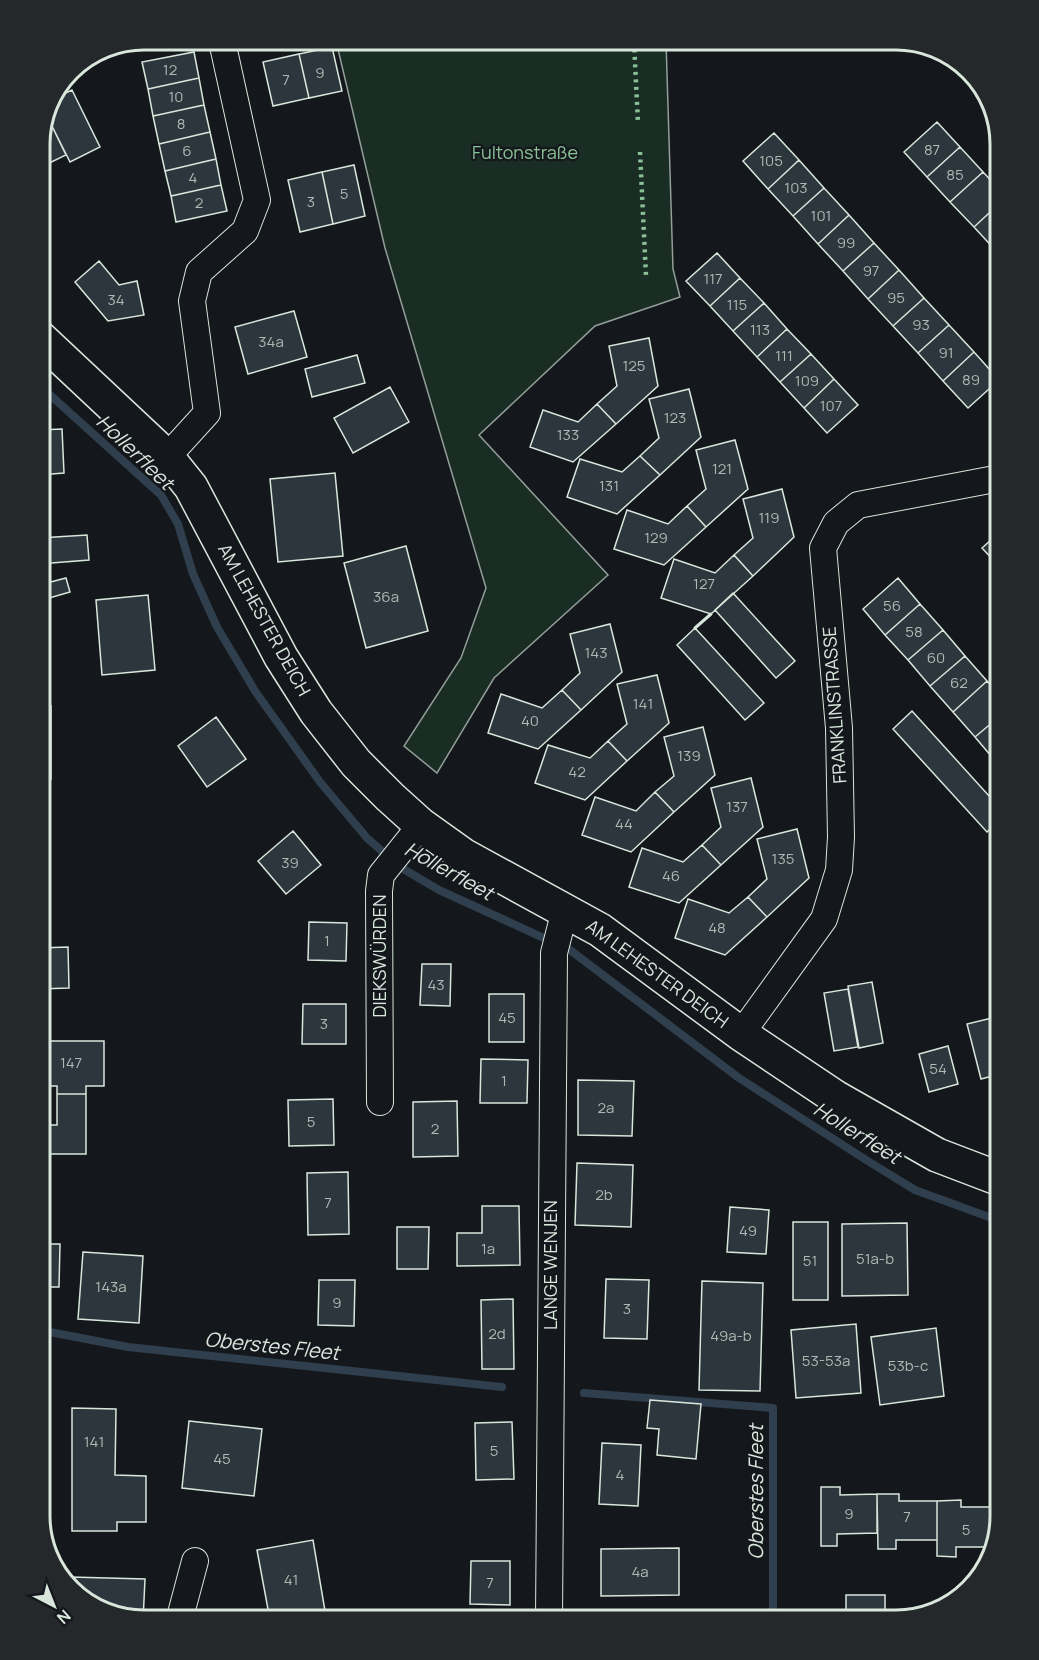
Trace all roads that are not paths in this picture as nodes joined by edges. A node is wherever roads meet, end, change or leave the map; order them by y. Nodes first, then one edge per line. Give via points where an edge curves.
1 (224, 49) edge
2 (50, 347) edge
3 (167, 457) junction
4 (990, 480) edge
5 (421, 825) junction
6 (559, 932) junction
7 (741, 1034) junction
8 (380, 1102) dead end
9 (990, 1175) edge
10 (195, 1561) dead end
11 (182, 1610) edge
12 (549, 1610) edge

1 - 3 street via 257,200 245,231 199,272 192,302 207,413
2 - 3 street, AM LEHESTER DEICH
3 - 5 street, AM LEHESTER DEICH via 191,487 281,657 316,712 356,763
4 - 7 street, FRANKLINSTRASSE via 858,505 836,523 823,548 839,728 839,870 824,918
5 - 6 street, AM LEHESTER DEICH
5 - 8 street, DIEKSWÜRDEN via 381,874
6 - 7 street, AM LEHESTER DEICH via 600,930
6 - 12 street, LANGE WENJEN
7 - 9 street, AM LEHESTER DEICH via 835,1098 937,1155
10 - 11 street

